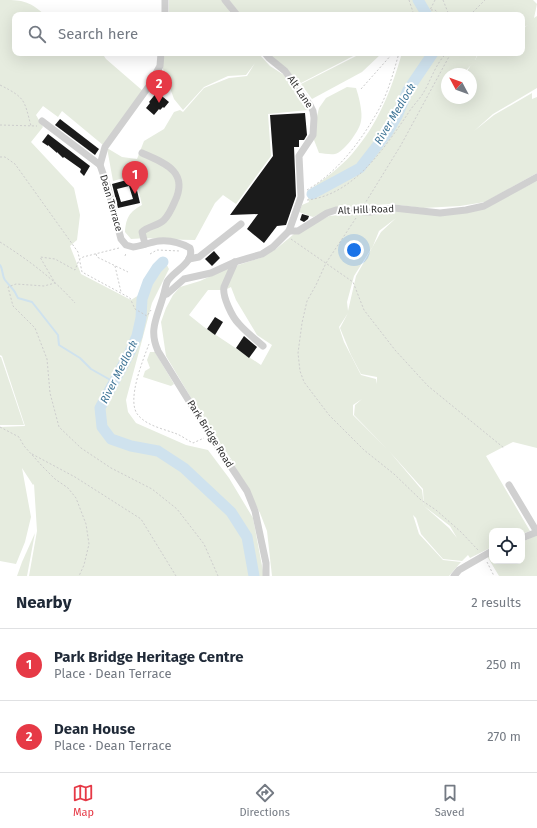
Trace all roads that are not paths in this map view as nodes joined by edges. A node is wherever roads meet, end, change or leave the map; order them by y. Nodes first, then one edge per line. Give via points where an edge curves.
1 (165, 0) edge
2 (225, 0) edge
3 (165, 12) edge
4 (235, 12) edge
5 (161, 56) edge
6 (267, 56) edge
7 (42, 121) dead end
8 (142, 153) dead end
9 (100, 165) junction
10 (537, 177) edge
11 (241, 224) dead end
12 (289, 231) junction
13 (145, 244) junction
14 (189, 259) junction
15 (235, 262) junction
16 (164, 295) junction
17 (263, 346) dead end
18 (509, 485) dead end
19 (537, 532) edge
20 (525, 537) edge
21 (489, 553) edge
22 (266, 576) edge
23 (454, 576) edge

1 - 3 street
2 - 4 street
5 - 9 street, Dean Terrace via 160,66 149,86 105,147
6 - 12 street, Alt Lane via 286,71 313,111 314,118 313,135 300,156 301,197
7 - 9 street
8 - 13 street via 169,166 177,174 180,184 177,198 163,221 142,232
9 - 13 street, Dean Terrace via 118,232 124,243 130,247
10 - 12 street, Alt Hill Road via 484,206 466,210 440,213 394,208 370,212 336,210 298,231
11 - 14 street via 199,257
12 - 15 street, Alt Hill Road via 268,251
13 - 14 street, Dean Terrace via 158,241 182,244 192,252
14 - 16 street via 167,283
15 - 16 street, Alt Hill Road via 210,273 184,279
15 - 17 street via 223,290 227,304 238,323
16 - 22 street, Park Bridge Road via 154,322 154,342 247,491 255,511 266,563
18 - 19 street
19 - 20 street
21 - 23 street via 459,570

